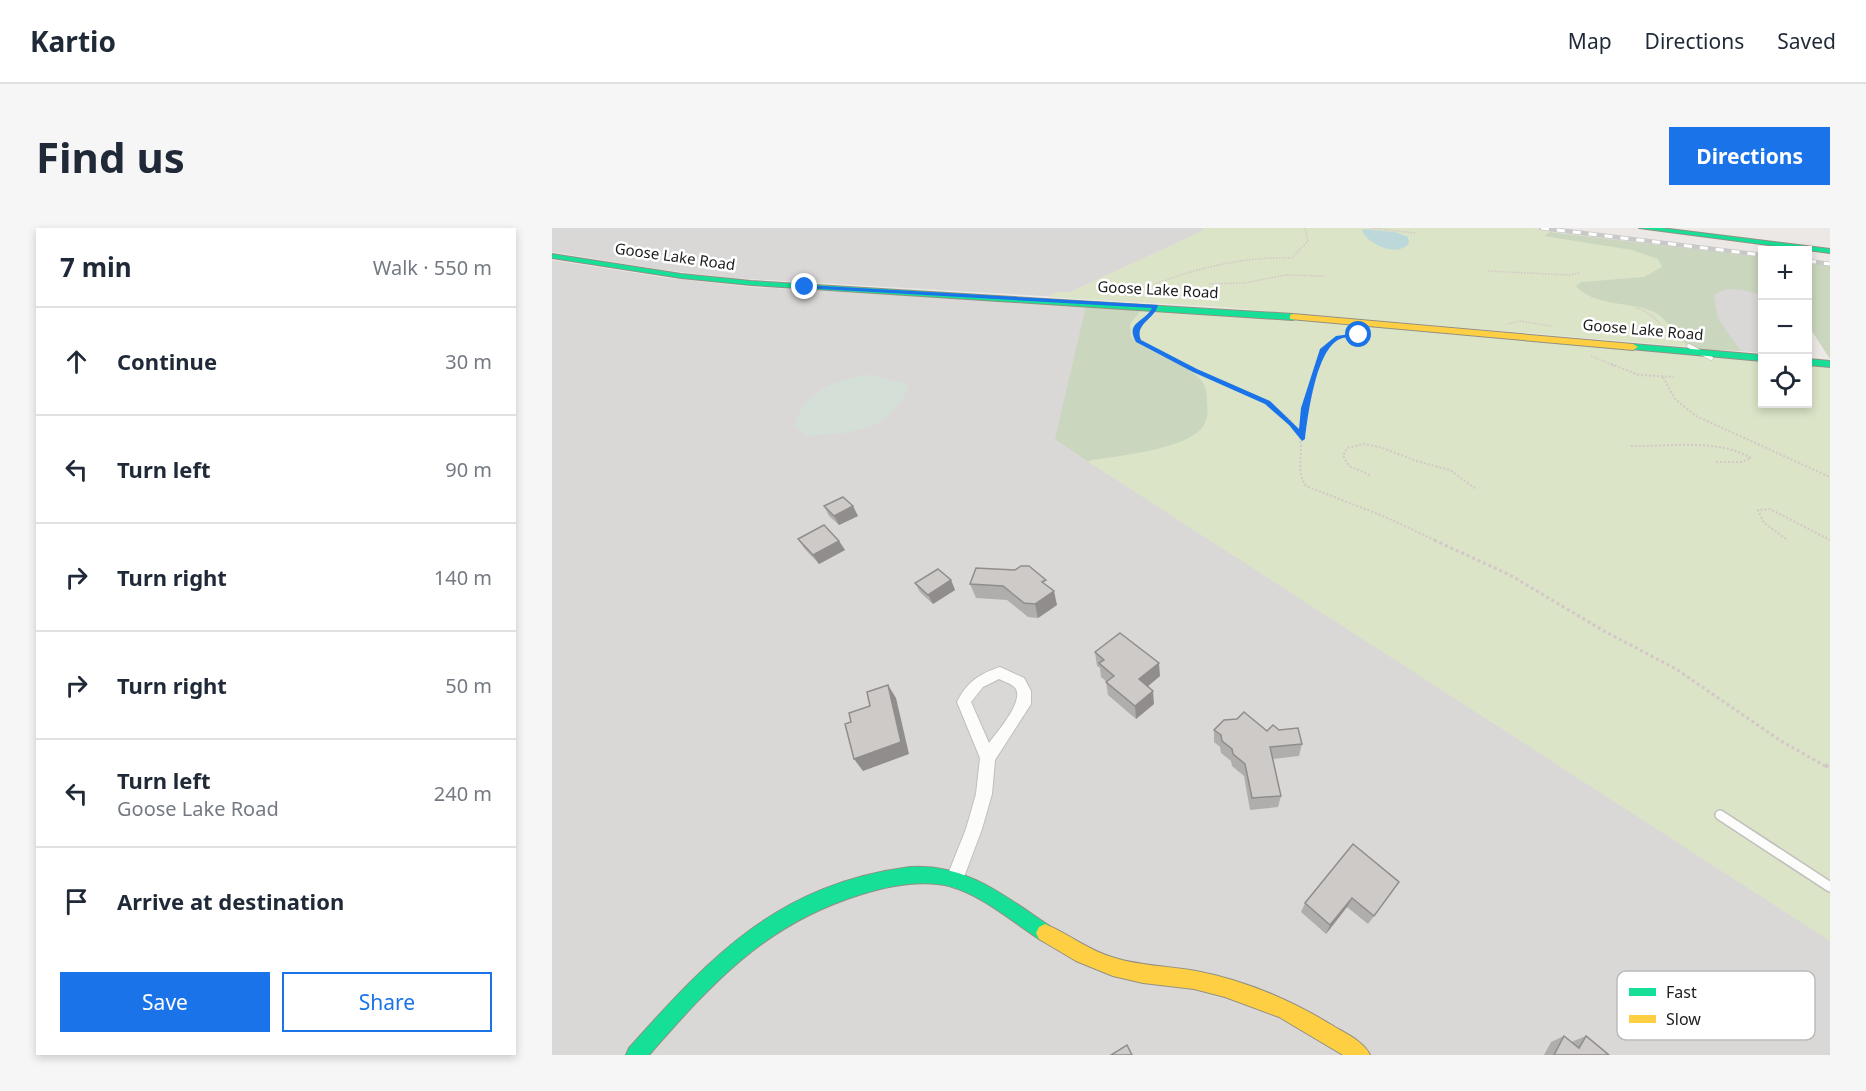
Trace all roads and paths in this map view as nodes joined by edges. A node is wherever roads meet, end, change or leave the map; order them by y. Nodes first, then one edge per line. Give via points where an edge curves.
1 (1305, 228) edge
2 (1372, 228) edge
3 (1643, 228) edge
4 (1415, 233) dead end
5 (1830, 251) edge
6 (552, 256) edge
7 (1488, 271) dead end
8 (1579, 273) dead end
9 (1325, 276) dead end
10 (1209, 284) dead end
11 (1155, 306) junction
12 (1636, 308) dead end
13 (1354, 335) dead end
14 (1700, 352) junction
15 (1584, 355) dead end
16 (1758, 358) edge
17 (1812, 362) edge
18 (1830, 364) edge
19 (1663, 377) junction
20 (1674, 377) dead end
21 (1302, 439) junction
22 (1631, 446) dead end
23 (1716, 462) dead end
24 (1370, 476) dead end
25 (1830, 477) edge
26 (1476, 489) dead end
27 (1786, 539) dead end
28 (1830, 540) edge
29 (988, 758) junction
30 (1830, 768) edge
31 (1720, 814) dead end
32 (954, 879) junction
33 (1830, 887) edge
34 (636, 1055) edge
35 (1360, 1055) edge

1 - 11 path via 1308,241 1293,257 1263,258 1157,282 1146,290
2 - 4 path
3 - 5 street
6 - 11 street, Goose Lake Road via 757,284
7 - 8 path
9 - 10 path via 1286,275 1244,283
11 - 14 street, Goose Lake Road
11 - 21 path via 1136,327 1135,336 1141,343 1262,399 1292,424
12 - 14 path via 1655,316 1664,331
13 - 21 path via 1338,337 1324,349 1305,408
14 - 16 street, Goose Lake Road
15 - 19 path via 1634,373
17 - 18 street
19 - 20 path
19 - 25 path via 1675,399 1696,416
21 - 30 path via 1301,479 1306,486 1383,516 1510,575 1676,669 1781,741
22 - 23 path via 1686,445 1751,458
24 - 26 path via 1347,463 1343,456 1347,448 1379,446 1450,470
27 - 28 path via 1764,522 1758,510 1772,510
29 - 29 street via 1024,704 1019,681 1000,674 977,682 964,702
29 - 32 street via 984,794
31 - 33 lane
32 - 34 street via 895,878 840,889 807,902 751,936 727,956
32 - 35 street via 1092,957 1143,975 1176,976 1273,1003 1314,1024

